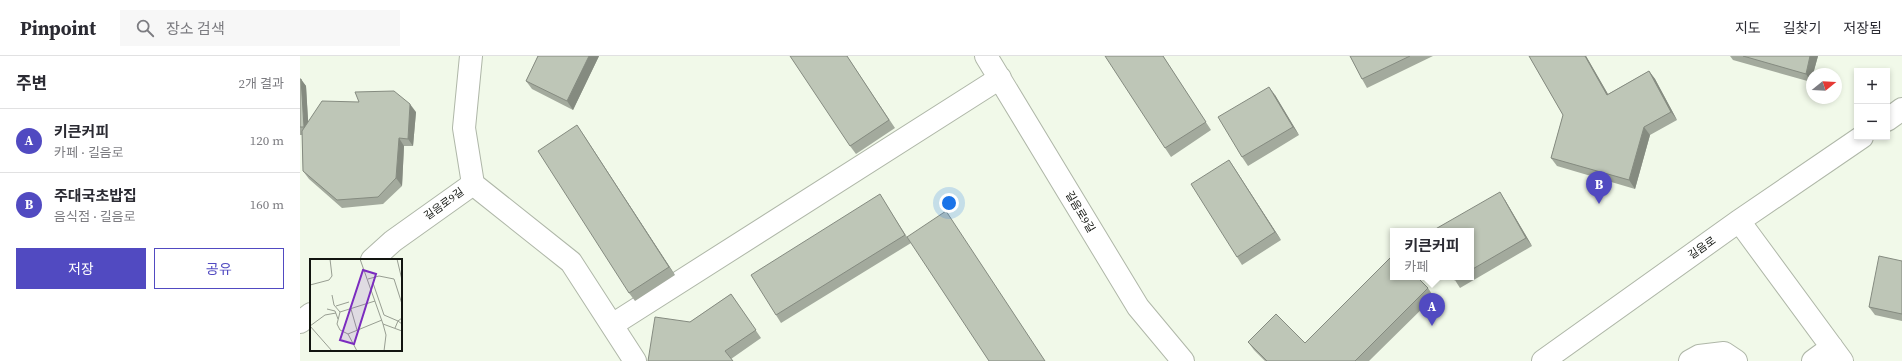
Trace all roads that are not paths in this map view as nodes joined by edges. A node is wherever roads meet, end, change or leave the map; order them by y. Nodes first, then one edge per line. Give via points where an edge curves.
1 (471, 56) edge
2 (986, 56) edge
3 (1000, 78) junction
4 (1902, 109) edge
5 (1890, 118) edge
6 (1858, 140) edge
7 (473, 184) junction
8 (1739, 222) junction
9 (373, 259) edge
10 (310, 315) edge
11 (300, 322) edge
12 (612, 325) junction
13 (1837, 354) edge
14 (635, 361) edge
15 (1183, 361) edge
16 (1543, 361) edge
17 (1690, 361) edge
18 (1736, 361) edge
19 (1814, 361) edge

1 - 7 street, 길음로9길 via 464,128
2 - 3 street, 길음로9길
3 - 12 street
3 - 15 street, 길음로9길 via 1138,307
4 - 5 street
6 - 8 street, 길음로
7 - 9 street, 길음로9길 via 393,241
7 - 12 street via 571,262
8 - 13 street
8 - 16 street, 길음로
10 - 11 street
12 - 14 street
13 - 19 street
17 - 18 street via 1699,356 1724,353

